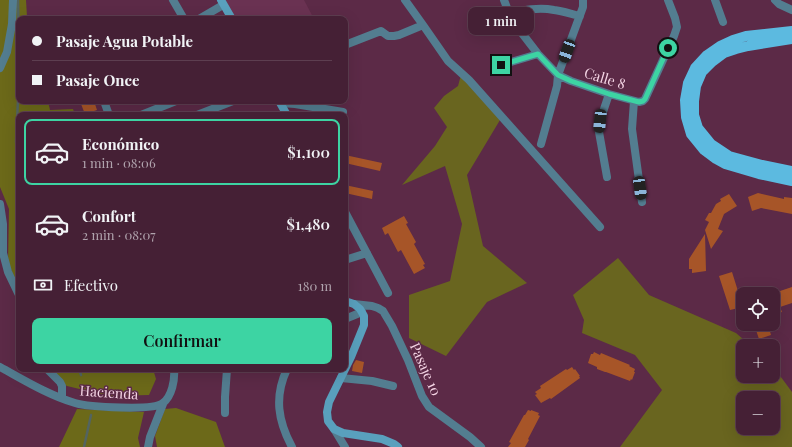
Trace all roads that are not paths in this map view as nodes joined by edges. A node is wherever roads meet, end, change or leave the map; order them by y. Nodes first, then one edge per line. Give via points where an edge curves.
1 (13, 0) edge
2 (173, 0) edge
3 (405, 0) edge
4 (504, 0) edge
5 (583, 0) edge
6 (668, 0) edge
7 (715, 0) edge
8 (775, 0) edge
9 (222, 2) edge
10 (792, 10) edge
11 (509, 13) junction
12 (182, 16) edge
13 (203, 16) edge
14 (230, 16) edge
15 (580, 16) junction
16 (724, 22) dead end
17 (423, 25) junction
18 (792, 31) edge
19 (792, 39) edge
20 (348, 44) edge
21 (538, 54) junction
22 (501, 65) dead end
23 (0, 68) edge
24 (558, 75) junction
25 (609, 94) junction
26 (639, 101) junction
27 (157, 104) edge
28 (225, 104) edge
29 (295, 104) edge
30 (145, 112) edge
31 (205, 112) edge
32 (343, 112) dead end
33 (540, 144) dead end
34 (792, 171) edge
35 (607, 177) dead end
36 (792, 181) edge
37 (642, 202) dead end
38 (0, 204) edge
39 (348, 218) edge
40 (600, 227) dead end
41 (367, 253) junction
42 (348, 259) edge
43 (16, 289) edge
44 (388, 293) dead end
45 (348, 302) edge
46 (354, 304) junction
47 (362, 312) junction
48 (348, 318) edge
49 (348, 362) edge
50 (0, 367) edge
51 (50, 372) edge
52 (174, 372) edge
53 (227, 372) edge
54 (286, 372) edge
55 (344, 372) edge
56 (341, 378) junction
57 (393, 386) dead end
58 (62, 398) junction
59 (162, 404) junction
60 (225, 413) dead end
61 (334, 429) junction
62 (148, 447) edge
63 (292, 447) edge
64 (345, 447) edge
65 (398, 447) edge
66 (481, 447) edge

1 - 23 street via 7,52
2 - 12 street
3 - 17 street
4 - 11 street, Calle 8
5 - 15 street
6 - 26 street via 677,27 645,99
7 - 16 street
8 - 10 street
9 - 13 street
9 - 14 street
11 - 15 street via 543,8
11 - 21 street, Calle 8
15 - 24 street
17 - 20 street via 394,36 378,32
17 - 40 street via 448,61 469,80
18 - 36 main road via 746,36 720,46 695,68 688,83 685,100 691,134 704,150 725,164
19 - 34 main road via 736,49 712,62 702,72 696,86 694,115 698,128 711,144 730,156
21 - 22 street
21 - 24 street, Calle 8
24 - 25 street, Calle 8
24 - 33 street
25 - 26 street, Calle 8
25 - 35 street via 599,132
26 - 37 street via 632,128
27 - 30 street
28 - 31 street
29 - 32 street
38 - 43 street via 3,253
39 - 41 street
41 - 42 street
41 - 44 street
45 - 46 street
46 - 47 street
46 - 66 street, Pasaje 10 via 372,306 383,311 429,407
47 - 48 street
47 - 49 street via 364,325
50 - 58 street, Hacienda
51 - 58 street via 62,386
52 - 59 street via 172,388
53 - 60 street
54 - 63 street via 280,387 279,405 282,424
55 - 56 street
56 - 57 street via 372,380
56 - 61 street via 327,412 328,421
58 - 59 street, Hacienda via 93,406 153,407
59 - 62 street
61 - 64 street
61 - 65 street via 343,433 382,439

